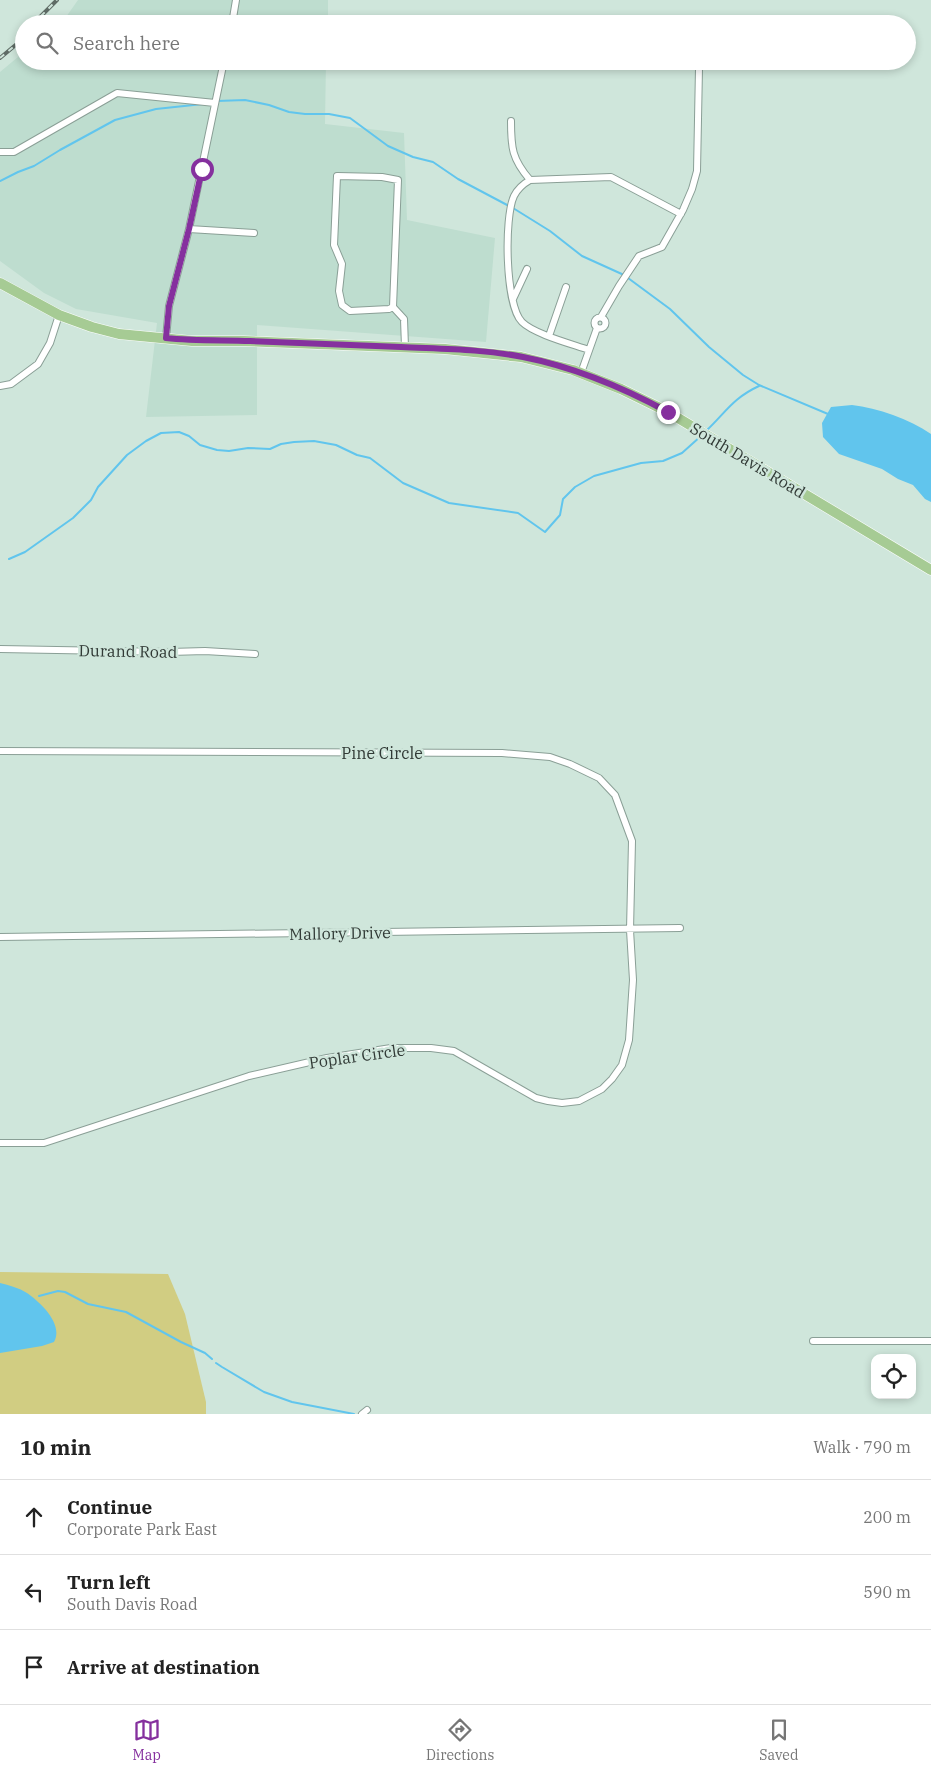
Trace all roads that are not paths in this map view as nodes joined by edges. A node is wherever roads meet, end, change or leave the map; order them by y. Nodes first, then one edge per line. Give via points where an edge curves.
1 (236, 0) edge
2 (234, 15) edge
3 (222, 70) edge
4 (699, 70) edge
5 (215, 103) junction
6 (511, 121) dead end
7 (0, 152) edge
8 (530, 180) junction
9 (681, 214) junction
10 (189, 229) junction
11 (254, 233) dead end
12 (527, 269) dead end
13 (0, 283) edge
14 (566, 286) dead end
15 (513, 299) junction
16 (393, 307) junction
17 (59, 315) junction
18 (549, 336) junction
19 (166, 338) junction
20 (405, 347) junction
21 (589, 350) junction
22 (581, 373) junction
23 (0, 386) edge
24 (931, 570) edge
25 (0, 649) edge
26 (255, 654) dead end
27 (0, 751) edge
28 (680, 928) dead end
29 (630, 930) junction
30 (0, 937) edge
31 (0, 1143) edge
32 (813, 1341) dead end
33 (931, 1341) edge

1 - 2 street
3 - 5 street
4 - 9 street via 697,171
5 - 7 street via 117,93 14,152
5 - 10 street
6 - 8 street via 511,148
8 - 9 street via 610,177
8 - 15 street via 514,197 510,213 508,266
9 - 21 street via 662,247 639,256 601,317 597,317 594,322 597,328
10 - 11 street
10 - 19 street via 169,306
12 - 15 street
13 - 17 main road, South Davis Road
14 - 18 street
15 - 18 street via 522,323
16 - 16 street via 398,180 337,176 334,244 342,264 339,291 342,305 350,311
16 - 20 street via 404,319
17 - 19 main road, South Davis Road via 119,334
17 - 23 street via 50,343 38,364 11,384
18 - 21 street
19 - 20 main road, South Davis Road
20 - 22 main road, South Davis Road via 521,357
21 - 22 street
22 - 24 main road, South Davis Road via 668,412
25 - 26 street, Durand Road
27 - 29 street, Pine Circle via 502,753 550,757 599,778 615,794 632,841
28 - 29 street, Mallory Drive
29 - 30 street, Mallory Drive
29 - 31 street, Poplar Circle via 633,980 628,1049 612,1079 587,1098 562,1103 544,1101 454,1051 391,1048 248,1076 44,1143
32 - 33 street

